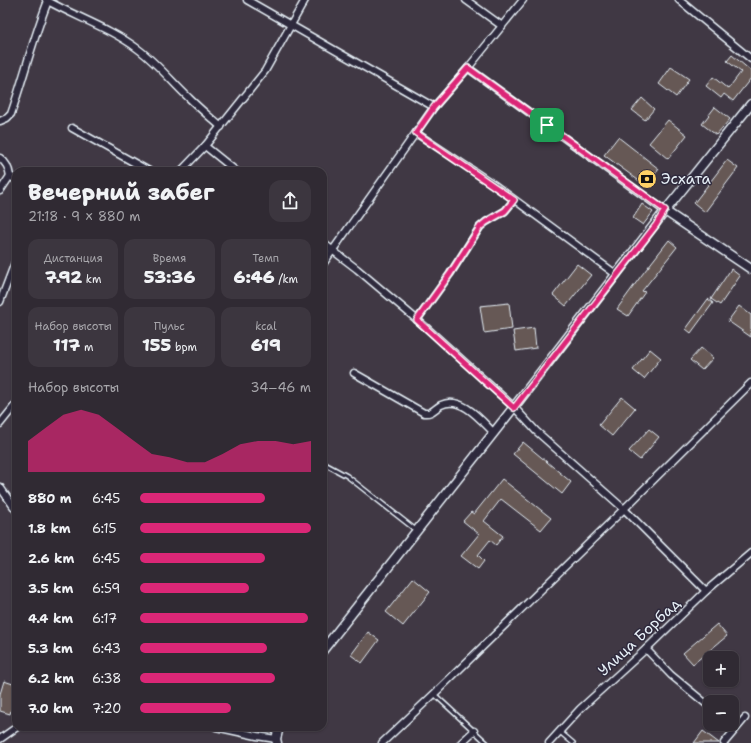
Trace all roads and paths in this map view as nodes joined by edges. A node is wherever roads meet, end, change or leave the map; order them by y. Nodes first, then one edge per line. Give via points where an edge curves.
1 (247, 0) edge
2 (305, 0) edge
3 (466, 0) edge
4 (523, 0) edge
5 (680, 0) edge
6 (47, 1) edge
7 (291, 25) junction
8 (502, 26) junction
9 (751, 58) edge
10 (468, 68) junction
11 (751, 104) edge
12 (434, 107) junction
13 (0, 120) edge
14 (221, 127) junction
15 (72, 128) dead end
16 (416, 133) junction
17 (205, 146) junction
18 (0, 158) edge
19 (142, 167) edge
20 (185, 167) edge
21 (231, 167) edge
22 (10, 176) joint
23 (0, 191) edge
24 (514, 200) junction
25 (665, 210) junction
26 (327, 246) edge
27 (333, 251) junction
28 (327, 259) edge
29 (751, 268) edge
30 (12, 270) edge
31 (617, 275) junction
32 (0, 302) edge
33 (417, 320) junction
34 (354, 373) dead end
35 (751, 383) edge
36 (514, 408) junction
37 (12, 409) edge
38 (0, 424) edge
39 (494, 433) junction
40 (327, 465) edge
41 (0, 487) edge
42 (12, 504) edge
43 (624, 509) junction
44 (416, 531) junction
45 (751, 553) edge
46 (706, 591) junction
47 (327, 645) edge
48 (646, 649) junction
49 (434, 694) junction
50 (703, 700) edge
51 (745, 718) dead end
52 (739, 722) edge
53 (12, 731) edge
54 (234, 731) edge
55 (278, 731) edge
56 (474, 731) junction
57 (731, 731) edge
58 (560, 732) junction
59 (0, 739) edge
60 (277, 741) edge
61 (382, 743) edge
62 (461, 743) edge
63 (488, 743) edge
64 (549, 743) edge
65 (573, 743) edge
66 (724, 743) edge

1 - 7 street
2 - 7 street
3 - 8 street
4 - 8 street
5 - 9 street
6 - 13 street via 11,114
6 - 14 street via 138,49
7 - 12 street
7 - 14 street via 265,71
8 - 10 street
10 - 12 street
10 - 25 street
11 - 25 street
12 - 16 street
14 - 17 street
15 - 19 street
16 - 24 street
16 - 27 street
17 - 20 street
17 - 21 street
18 - 22 street via 10,171
22 - 23 street
24 - 31 street
24 - 33 street via 505,211 480,227
25 - 29 street
25 - 31 street
26 - 27 street
27 - 28 street
27 - 33 street
30 - 32 street
31 - 36 street
33 - 36 street
34 - 39 street via 424,412 433,411 449,402 461,404
35 - 43 street
36 - 39 street
36 - 43 street via 536,431
37 - 38 street
39 - 44 street
40 - 44 lane via 346,476
41 - 42 street
43 - 46 street
43 - 49 street
44 - 47 street
45 - 46 street, Улица Борбад
46 - 48 street, Улица Борбад
48 - 50 street via 671,675
48 - 58 street, Улица Борбад via 580,709
49 - 56 lane
49 - 61 street
51 - 52 street
53 - 59 street
54 - 60 street
55 - 60 street
56 - 62 street
56 - 63 lane
57 - 66 street
58 - 64 street, Улица Борбад
58 - 65 lane

